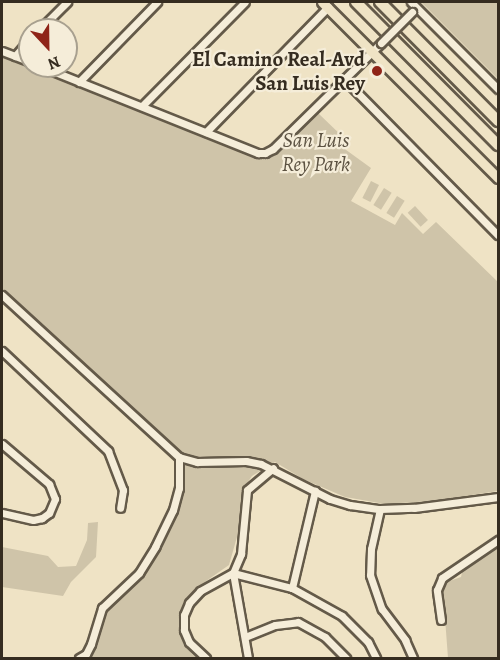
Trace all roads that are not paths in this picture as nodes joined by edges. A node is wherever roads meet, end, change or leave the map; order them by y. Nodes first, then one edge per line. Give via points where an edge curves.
1 (67, 2) edge
2 (157, 2) edge
3 (245, 2) edge
4 (356, 2) edge
5 (380, 2) edge
6 (325, 4) edge
7 (413, 7) edge
8 (51, 18) edge
9 (2, 51) edge
10 (372, 51) junction
11 (18, 53) edge
12 (15, 56) junction
13 (18, 57) edge
14 (71, 78) edge
15 (344, 79) junction
16 (79, 81) junction
17 (498, 89) edge
18 (142, 106) junction
19 (498, 121) edge
20 (206, 132) junction
21 (498, 145) edge
22 (498, 178) edge
23 (498, 235) edge
24 (2, 295) edge
25 (2, 351) edge
26 (2, 444) edge
27 (179, 457) junction
28 (273, 468) junction
29 (315, 491) junction
30 (498, 497) edge
31 (120, 508) dead end
32 (380, 509) junction
33 (2, 513) edge
34 (498, 540) edge
35 (233, 573) junction
36 (292, 588) junction
37 (441, 620) dead end
38 (245, 637) junction
39 (78, 658) edge
40 (206, 658) edge
41 (248, 658) edge
42 (346, 658) edge
43 (376, 658) edge
44 (413, 658) edge

1 - 8 street
2 - 16 street
3 - 18 street
4 - 21 highway
5 - 19 highway
6 - 10 main road
6 - 20 street
7 - 10 street, bridge
7 - 17 street
9 - 12 street
10 - 15 street
10 - 22 main road
11 - 12 street
12 - 13 street
14 - 16 street
15 - 20 street via 265,153
15 - 23 street
16 - 18 street
18 - 20 street
24 - 27 street
25 - 31 street via 108,451 123,490
26 - 33 street via 49,484 55,499 42,519
27 - 28 street via 216,464 246,461
27 - 39 street via 179,488 154,547 139,573 102,608 91,644 86,654
28 - 29 street
28 - 35 street via 248,490 241,554
29 - 32 street via 350,505
29 - 36 street
30 - 32 street
32 - 44 street via 370,575 382,609
34 - 37 street via 442,578 437,590
35 - 36 street
35 - 38 street
35 - 40 street via 200,591 184,615 189,642
36 - 43 street via 342,616 368,642
38 - 41 street
38 - 42 street via 275,625 298,622 325,637

